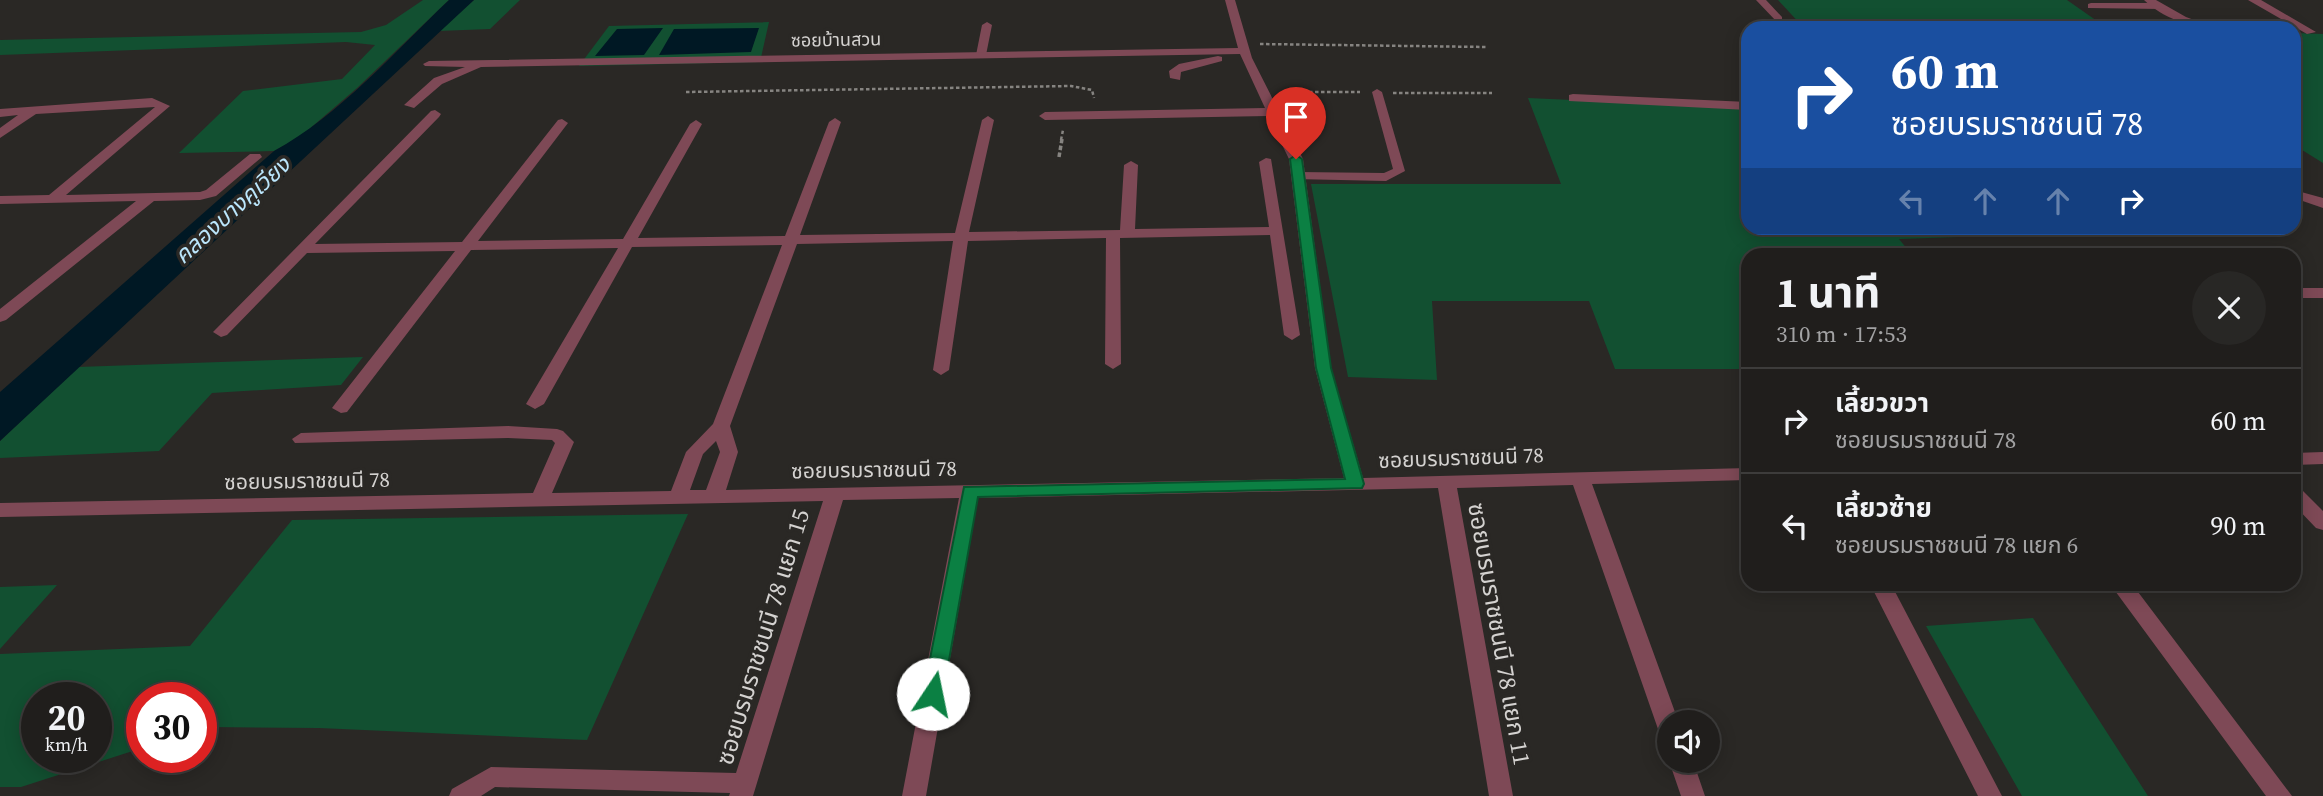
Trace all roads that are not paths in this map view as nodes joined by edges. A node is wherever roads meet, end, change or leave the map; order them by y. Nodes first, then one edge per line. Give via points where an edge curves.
1 (1230, 0) edge
2 (1761, 0) edge
3 (2149, 0) edge
4 (2253, 0) edge
5 (2091, 6) dead end
6 (2160, 6) junction
7 (1781, 21) edge
8 (2188, 21) edge
9 (2295, 21) edge
10 (2301, 24) edge
11 (987, 25) dead end
12 (2317, 32) edge
13 (1244, 51) junction
14 (981, 55) junction
15 (485, 63) junction
16 (429, 64) dead end
17 (1176, 78) dead end
18 (1377, 93) dead end
19 (1573, 98) dead end
20 (410, 105) dead end
21 (1741, 106) edge
22 (32, 111) junction
23 (1273, 112) junction
24 (0, 113) edge
25 (435, 114) dead end
26 (1045, 116) dead end
27 (988, 120) dead end
28 (562, 122) dead end
29 (835, 122) dead end
30 (696, 124) dead end
31 (0, 134) edge
32 (255, 157) dead end
33 (1266, 162) dead end
34 (1131, 165) dead end
35 (1298, 176) junction
36 (2301, 196) edge
37 (149, 198) junction
38 (52, 199) junction
39 (4, 203) edge
40 (2323, 204) edge
41 (1275, 231) junction
42 (1120, 234) junction
43 (961, 237) junction
44 (789, 240) junction
45 (627, 243) junction
46 (466, 246) junction
47 (302, 249) junction
48 (2301, 293) edge
49 (2323, 293) edge
50 (0, 317) edge
51 (221, 332) dead end
52 (1292, 335) dead end
53 (1113, 364) dead end
54 (941, 370) dead end
55 (535, 404) dead end
56 (341, 408) dead end
57 (721, 426) junction
58 (301, 439) dead end
59 (2323, 458) edge
60 (2301, 459) edge
61 (1741, 474) edge
62 (1580, 478) junction
63 (1446, 482) junction
64 (1355, 484) junction
65 (971, 491) junction
66 (835, 494) junction
67 (713, 496) junction
68 (678, 497) junction
69 (540, 499) junction
70 (2301, 500) edge
71 (0, 510) edge
72 (2323, 523) edge
73 (1884, 591) edge
74 (2125, 591) edge
75 (1663, 710) edge
76 (1685, 773) edge
77 (743, 789) edge
78 (461, 796) edge
79 (914, 796) edge
80 (1501, 796) edge
81 (1693, 796) edge
82 (1990, 796) edge
83 (2280, 796) edge

1 - 13 street
2 - 7 lane
3 - 6 street
4 - 9 street
5 - 6 lane
6 - 8 street
10 - 12 street
11 - 14 lane
13 - 14 street, ซอยบ้านสวน
13 - 17 street via 1183,66 1175,71
13 - 23 street
14 - 15 street, ซอยบ้านสวน
15 - 16 street, ซอยบ้านสวน
15 - 20 street via 438,81
18 - 35 lane via 1399,171 1385,177
19 - 21 street
22 - 24 street
22 - 31 street
22 - 38 street via 152,102 164,106
23 - 26 street
23 - 35 street via 1290,144
25 - 47 street
27 - 43 street
28 - 46 street
29 - 44 street
30 - 45 street
32 - 37 street via 211,193
33 - 41 street
34 - 42 street
35 - 64 street via 1324,368
36 - 40 street
37 - 38 street
37 - 50 street
38 - 39 street
41 - 42 street
41 - 52 street
42 - 43 street
42 - 53 street
43 - 44 street
43 - 54 street
44 - 45 street
44 - 57 street
45 - 46 street
45 - 55 street
46 - 47 street
46 - 56 street
47 - 51 street
48 - 49 street
57 - 67 street via 729,452
57 - 68 street via 695,452
58 - 69 street via 508,432 557,435 565,442
59 - 60 street
61 - 62 street, ซอยบรมราชชนนี 78
62 - 63 street, ซอยบรมราชชนนี 78
62 - 75 street
63 - 64 street, ซอยบรมราชชนนี 78
63 - 80 street, ซอยบรมราชชนนี 78 แยก 11
64 - 65 street, ซอยบรมราชชนนี 78
65 - 66 street, ซอยบรมราชชนนี 78
65 - 79 street
66 - 67 street, ซอยบรมราชชนนี 78
66 - 77 street, ซอยบรมราชชนนี 78 แยก 15
67 - 68 street, ซอยบรมราชชนนี 78
68 - 69 street, ซอยบรมราชชนนี 78
69 - 71 street, ซอยบรมราชชนนี 78
70 - 72 street
73 - 82 street
74 - 83 street
76 - 81 street
77 - 78 street via 491,777

